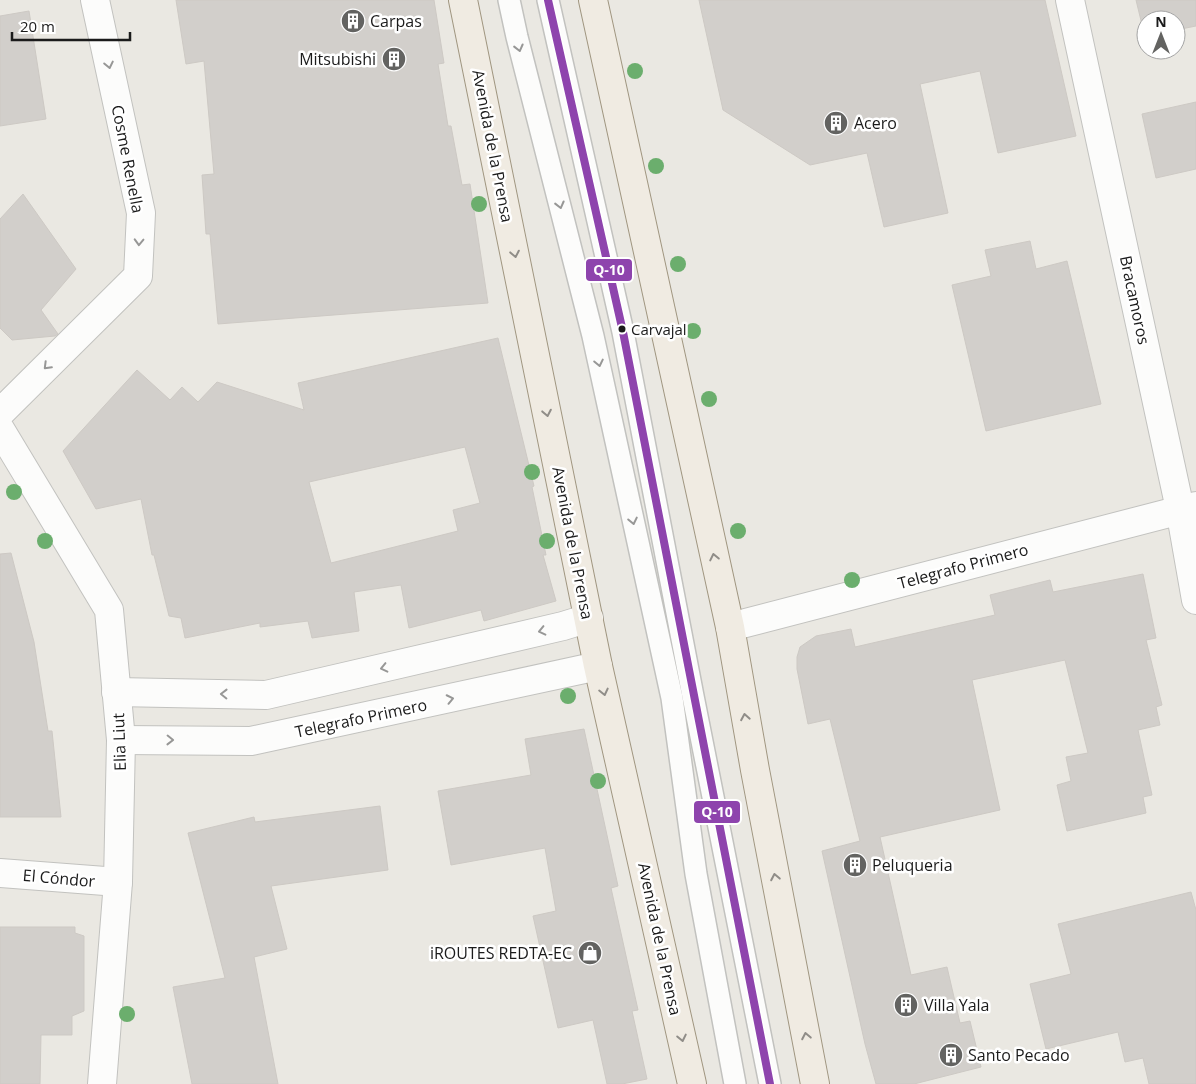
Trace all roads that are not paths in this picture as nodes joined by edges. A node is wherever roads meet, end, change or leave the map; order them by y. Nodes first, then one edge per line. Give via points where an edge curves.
1 (95, 0) edge
2 (463, 0) edge
3 (509, 0) edge
4 (548, 0) edge
5 (592, 0) edge
6 (1070, 0) edge
7 (0, 413) edge
8 (0, 429) edge
9 (1188, 508) edge
10 (1196, 600) edge
11 (589, 618) junction
12 (730, 627) junction
13 (598, 666) junction
14 (116, 692) junction
15 (121, 740) junction
16 (0, 873) edge
17 (118, 882) junction
18 (102, 1084) edge
19 (692, 1084) edge
20 (735, 1084) edge
21 (770, 1084) edge
22 (815, 1084) edge

1 -> 7 street, Cosme Renella via 140,213 138,276
2 -> 11 main road, Avenida de la Prensa
3 -> 20 lane via 593,336 672,698 696,874
4 - 21 lane via 623,332
12 -> 5 main road
6 - 9 street, Bracamoros
8 - 14 street, Elia Liut via 109,610
9 - 10 street, Bracamoros
9 - 12 street, Telegrafo Primero
11 - 13 main road, Avenida de la Prensa
11 -> 14 street via 266,695
22 -> 12 main road
15 -> 13 street, Telegrafo Primero via 251,741
13 -> 19 main road, Avenida de la Prensa
14 - 15 street, Elia Liut
15 - 17 street, Elia Liut
16 - 17 street, El Cóndor
17 - 18 street, Elia Liut

